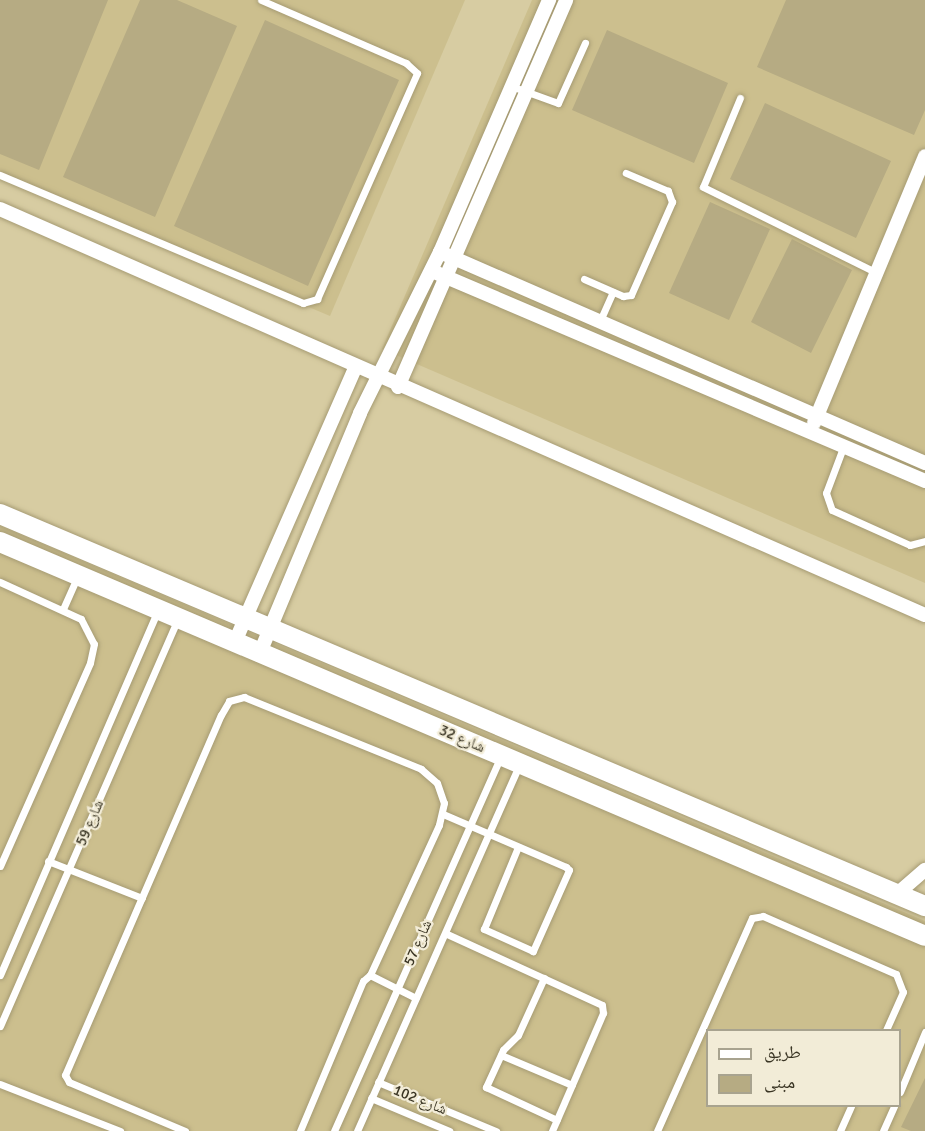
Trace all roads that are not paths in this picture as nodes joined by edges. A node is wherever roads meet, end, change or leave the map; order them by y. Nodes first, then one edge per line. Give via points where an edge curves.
1 (261, 0) edge
2 (549, 0) edge
3 (566, 0) edge
4 (585, 43) dead end
5 (511, 86) junction
6 (525, 93) junction
7 (741, 98) dead end
8 (925, 156) edge
9 (626, 173) dead end
10 (0, 175) edge
11 (0, 209) edge
12 (440, 252) junction
13 (456, 260) junction
14 (432, 271) junction
15 (873, 271) junction
16 (448, 278) junction
17 (584, 279) dead end
18 (614, 292) junction
19 (544, 300) junction
20 (537, 317) junction
21 (599, 323) junction
22 (355, 369) junction
23 (377, 378) junction
24 (398, 387) junction
25 (816, 415) junction
26 (811, 431) junction
27 (844, 445) junction
28 (925, 463) edge
29 (925, 481) edge
30 (0, 514) edge
31 (925, 541) edge
32 (0, 542) edge
33 (78, 576) junction
34 (0, 582) edge
35 (63, 609) junction
36 (158, 610) junction
37 (925, 615) edge
38 (178, 618) junction
39 (245, 618) junction
40 (270, 628) junction
41 (234, 644) junction
42 (259, 655) junction
43 (512, 730) junction
44 (531, 739) junction
45 (501, 755) junction
46 (520, 764) junction
47 (443, 814) junction
48 (470, 826) junction
49 (488, 834) junction
50 (518, 847) junction
51 (48, 861) junction
52 (0, 866) edge
53 (69, 870) junction
54 (925, 870) edge
55 (897, 894) junction
56 (142, 898) junction
57 (925, 906) edge
58 (447, 934) junction
59 (925, 936) edge
60 (0, 975) edge
61 (370, 975) junction
62 (544, 978) junction
63 (399, 989) junction
64 (416, 998) junction
65 (0, 1026) edge
66 (886, 1029) edge
67 (925, 1032) edge
68 (501, 1054) junction
69 (378, 1082) junction
70 (0, 1084) edge
71 (572, 1085) junction
72 (901, 1090) edge
73 (371, 1098) junction
74 (851, 1107) edge
75 (894, 1107) edge
76 (557, 1120) junction
77 (120, 1131) edge
78 (185, 1131) edge
79 (300, 1131) edge
80 (334, 1131) edge
81 (357, 1131) edge
82 (449, 1131) edge
83 (496, 1131) edge
84 (552, 1131) edge
85 (657, 1131) edge
86 (840, 1131) edge
87 (883, 1131) edge

1 - 10 lane via 405,63 417,73 317,299 303,303
2 - 5 street
3 - 6 street
4 - 6 lane via 558,103
5 - 6 lane
5 - 12 street
6 - 13 street
7 - 15 lane via 704,187
8 - 15 street
9 - 18 lane via 668,191 673,200 633,293 626,297
11 - 22 street
12 - 13 street
12 - 14 street
13 - 16 street
13 - 19 street
14 - 16 street
14 - 23 street
15 - 25 street
16 - 20 street
16 - 24 street
17 - 18 lane
18 - 21 lane
19 - 20 street
19 - 21 street
20 - 26 street
21 - 25 street
22 - 23 street
22 - 39 street
23 - 24 street
23 - 40 street
24 - 37 street
25 - 26 street
25 - 28 street
26 - 27 street
27 - 29 street
27 - 31 lane via 826,494 832,510 910,546
30 - 39 main road, شارع 32
32 - 33 main road, شارع 32
33 - 35 lane
33 - 36 main road, شارع 32
34 - 35 lane
35 - 52 lane via 87,626 93,654
36 - 38 main road, شارع 32
36 - 51 lane, شارع 59
38 - 41 main road, شارع 32
38 - 53 lane, شارع 59
39 - 40 main road, شارع 32
39 - 41 street
40 - 42 street
40 - 43 main road, شارع 32
41 - 42 main road, شارع 32
42 - 45 main road, شارع 32
43 - 44 main road, شارع 32
43 - 45 main road
44 - 46 main road
44 - 55 main road, شارع 32
45 - 46 main road, شارع 32
45 - 48 lane, شارع 57
46 - 49 lane, شارع 57
46 - 59 main road, شارع 32
47 - 48 lane
47 - 56 lane via 437,783 422,769 252,699 236,697 221,715
47 - 61 lane
48 - 49 lane
48 - 63 lane, شارع 57
49 - 50 lane
49 - 58 lane, شارع 57
50 - 50 lane via 570,871 535,951 484,929
51 - 53 lane
51 - 60 lane, شارع 59
53 - 56 lane
53 - 65 lane, شارع 59
54 - 55 street
55 - 57 main road, شارع 32
56 - 78 lane via 65,1078
58 - 62 lane
58 - 64 lane, شارع 57
61 - 63 lane
61 - 79 lane via 363,981
62 - 68 lane via 518,1035
62 - 71 lane via 603,1008
63 - 64 lane
63 - 80 lane, شارع 57
64 - 69 lane, شارع 57
66 - 85 lane via 903,992 896,974 763,916 752,918
67 - 72 lane
68 - 71 lane
68 - 76 lane via 488,1090
69 - 73 lane, شارع 57
69 - 83 lane, شارع 102
70 - 77 lane
71 - 76 lane
73 - 81 lane, شارع 57
73 - 82 lane, شارع 102
74 - 86 lane
75 - 87 lane
76 - 84 lane

